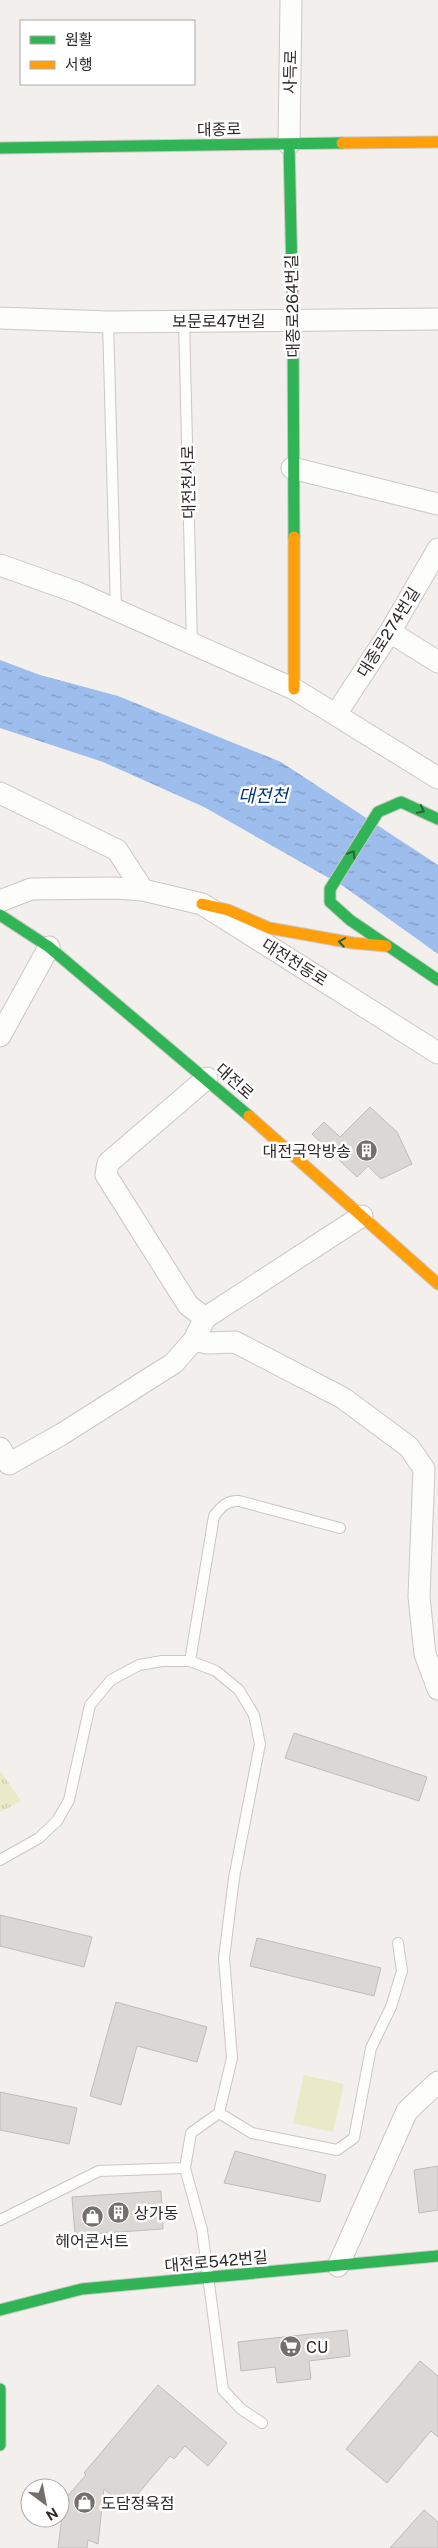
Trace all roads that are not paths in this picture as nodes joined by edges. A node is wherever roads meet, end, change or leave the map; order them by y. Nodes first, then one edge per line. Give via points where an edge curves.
1 (291, 0) edge
2 (438, 142) edge
3 (289, 144) junction
4 (0, 148) edge
5 (0, 318) edge
6 (438, 319) edge
7 (184, 321) junction
8 (293, 321) junction
9 (108, 322) junction
10 (292, 468) junction
11 (438, 504) edge
12 (438, 549) edge
13 (0, 565) edge
14 (116, 610) junction
15 (390, 632) junction
16 (192, 644) junction
17 (438, 662) edge
18 (294, 689) junction
19 (336, 714) junction
20 (438, 778) edge
21 (0, 793) edge
22 (438, 819) edge
23 (143, 890) junction
24 (0, 901) edge
25 (202, 904) junction
26 (0, 915) edge
27 (49, 947) junction
28 (390, 947) junction
29 (438, 980) edge
30 (0, 1036) edge
31 (438, 1053) edge
32 (207, 1078) junction
33 (362, 1216) junction
34 (438, 1284) edge
35 (205, 1318) junction
36 (194, 1340) junction
37 (0, 1448) edge
38 (431, 1467) edge
39 (340, 1528) dead end
40 (190, 1662) junction
41 (438, 1689) edge
42 (0, 1860) edge
43 (398, 1943) dead end
44 (438, 2082) edge
45 (219, 2113) junction
46 (186, 2168) junction
47 (0, 2220) edge
48 (438, 2256) edge
49 (338, 2266) junction
50 (207, 2278) junction
51 (0, 2310) edge
52 (0, 2388) edge
53 (262, 2423) dead end
54 (0, 2445) edge

1 - 3 street, 사득로
2 - 3 main road, 대종로
3 - 4 main road, 대종로
3 - 8 main road, 대종로264번길
5 - 9 street, 보문로47번길
6 - 8 street, 보문로47번길
7 - 8 street, 보문로47번길
7 - 9 street, 보문로47번길
7 - 16 lane, 대전천서로
8 - 10 main road, 대종로264번길
9 - 14 lane
10 - 11 street
10 - 18 main road, 대종로264번길
12 - 15 street, 대종로274번길
13 - 14 street
14 - 16 street
15 - 17 street
15 - 19 street, 대종로274번길
16 - 18 street
18 - 19 street
19 - 20 street
21 - 23 street via 117,850
28 -> 22 main road via 336,909 330,902 330,889 378,812 401,802
23 - 24 street, 대전천동로 via 31,889
23 - 25 street, 대전천동로
28 -> 25 main road via 353,944 269,928 228,910
25 - 31 street, 대전천동로
26 - 27 main road, 대전로
27 - 30 street
27 - 32 main road, 대전로
28 - 29 main road
32 - 33 main road, 대전로
32 - 35 street via 108,1163 106,1175 188,1305
33 - 34 main road, 대전로
33 - 35 street
35 - 36 street
36 - 37 street via 174,1363 55,1439 9,1464
36 - 38 street via 235,1342 343,1398
38 - 41 street via 419,1597 425,1654
39 - 40 lane via 239,1501 232,1501 221,1508 214,1516
40 - 42 lane via 162,1660 138,1665 111,1680 90,1705 69,1800 57,1821 39,1838
40 - 45 lane via 216,1671 239,1690 254,1715 260,1744 234,1878 224,1958 232,2058
43 - 45 lane via 402,1971 391,2006 371,2048 354,2138 337,2150 252,2133
44 - 49 street via 407,2111
45 - 46 lane via 191,2132
46 - 47 lane via 100,2171
46 - 50 lane via 202,2230
48 - 49 main road, 대전로542번길
49 - 50 main road, 대전로542번길
50 - 51 main road, 대전로542번길 via 82,2289
50 - 53 lane via 223,2390
52 - 54 main road

